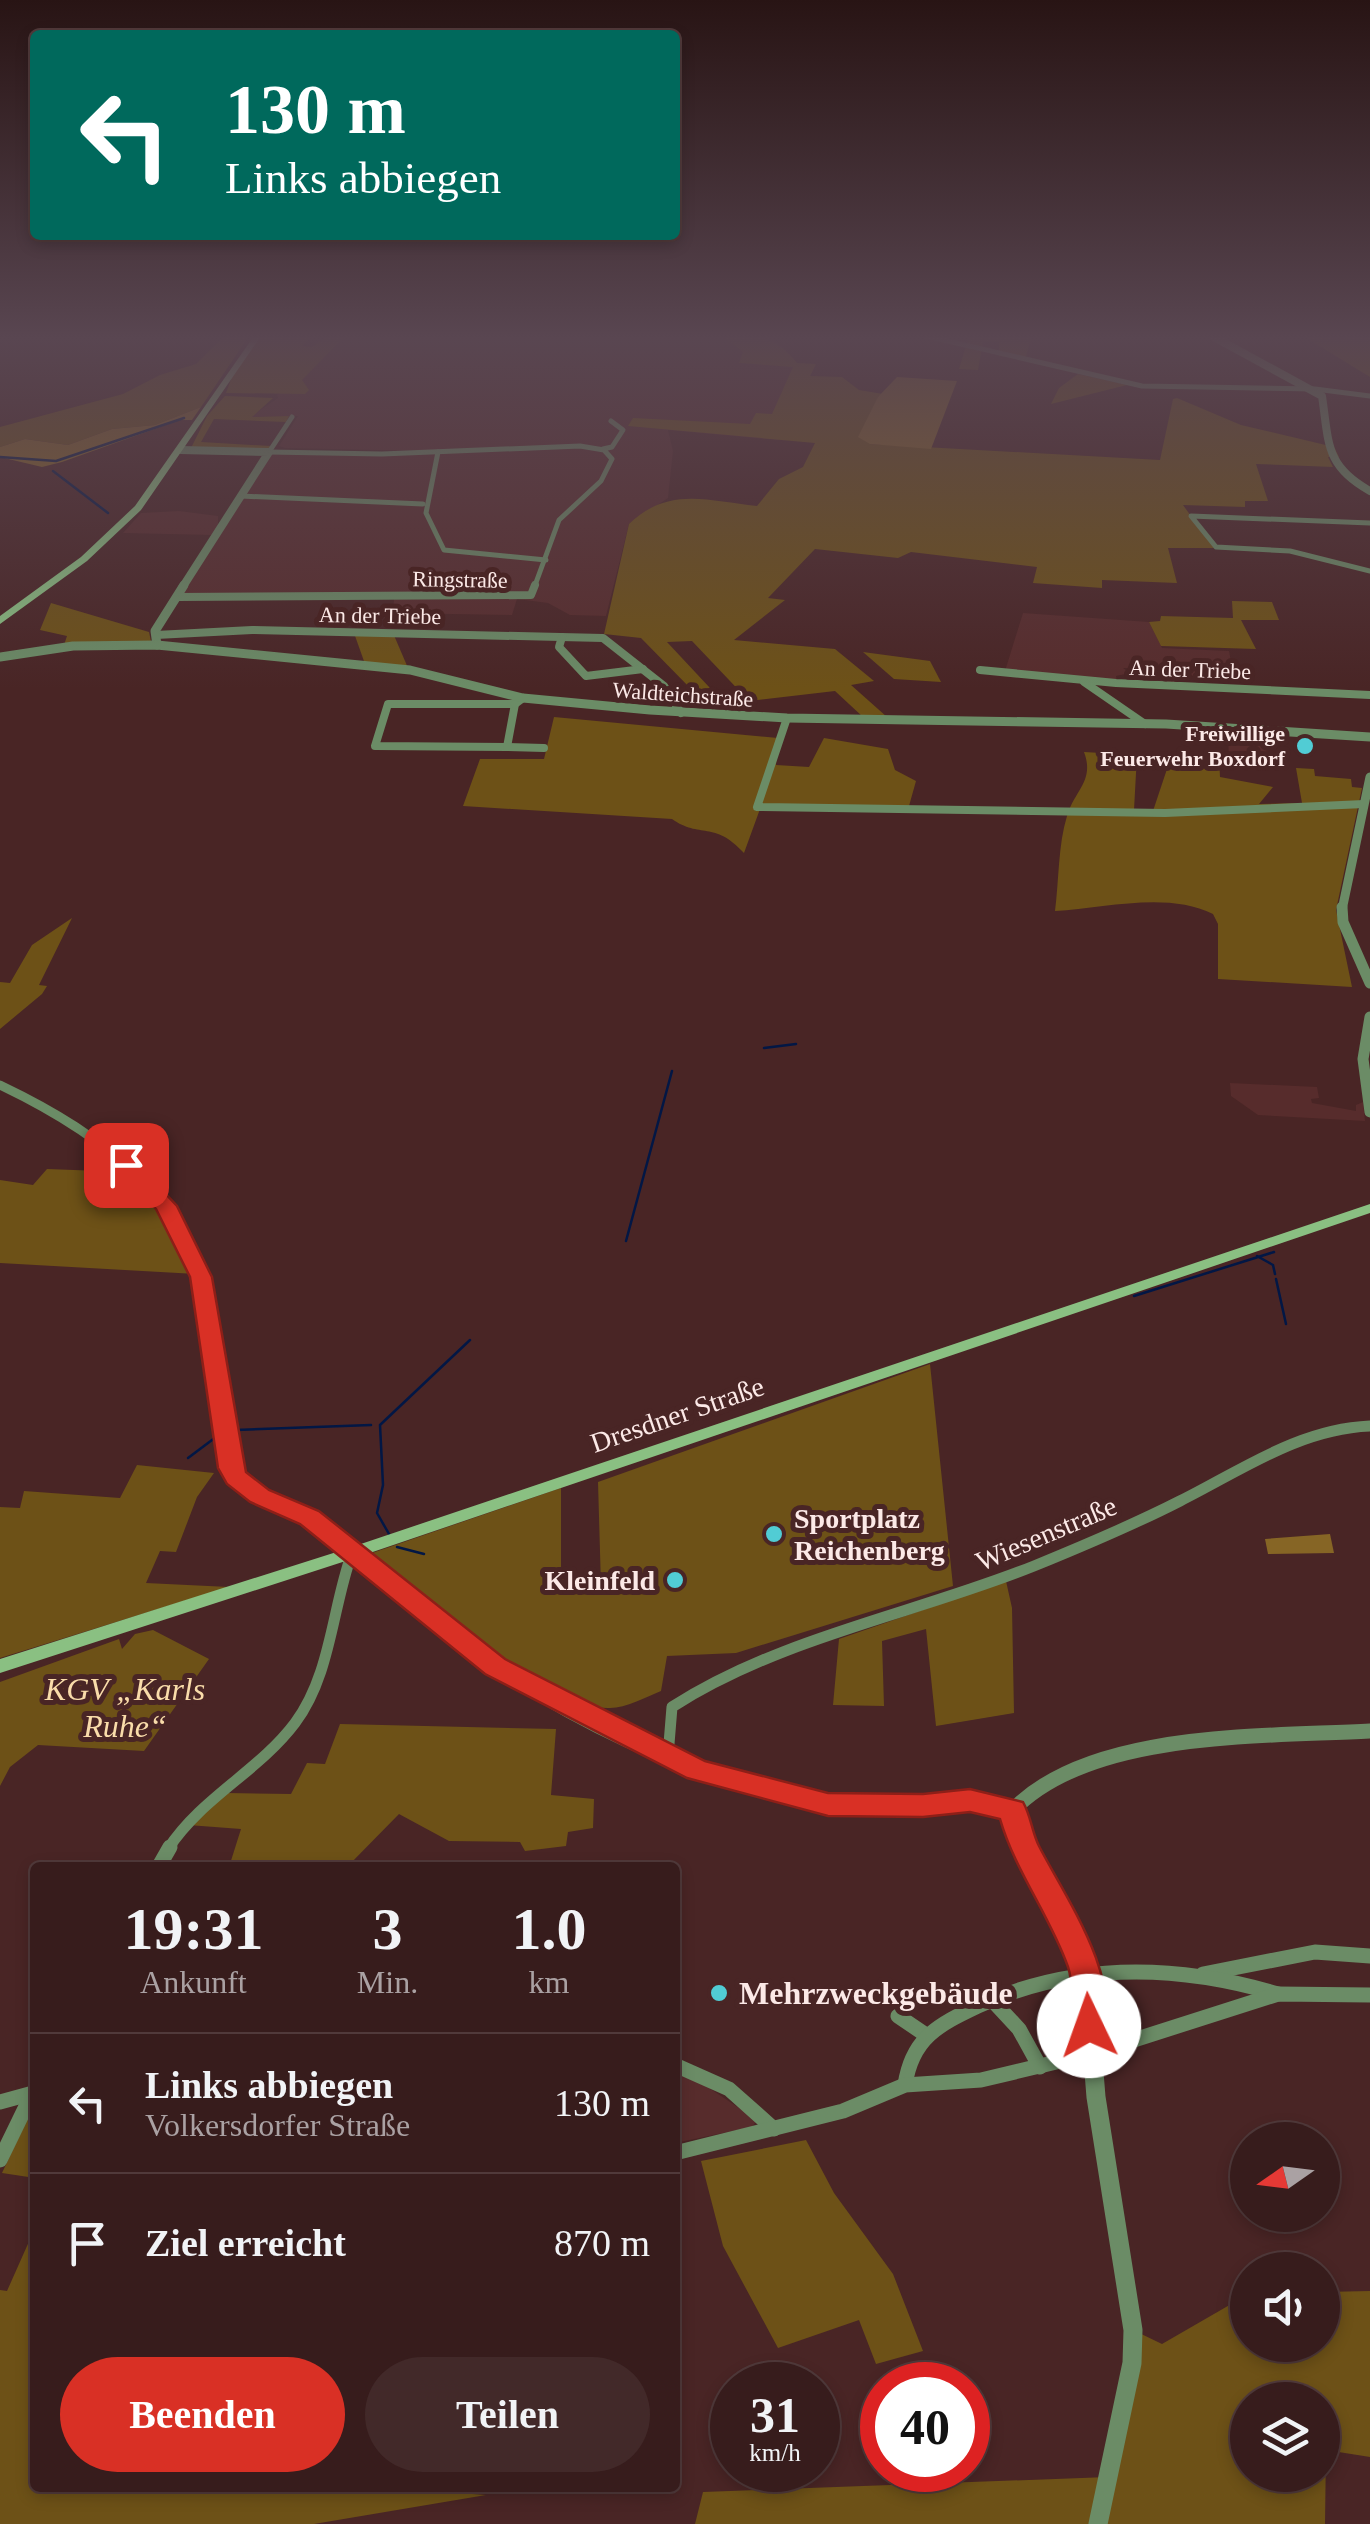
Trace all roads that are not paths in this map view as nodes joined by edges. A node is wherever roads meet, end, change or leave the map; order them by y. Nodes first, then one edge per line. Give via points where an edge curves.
1 (179, 454) edge
2 (269, 454) edge
3 (437, 454) edge
4 (610, 454) edge
5 (1332, 454) edge
6 (1370, 491) edge
7 (242, 496) junction
8 (423, 504) junction
9 (1370, 523) edge
10 (546, 560) junction
11 (1370, 571) edge
12 (177, 597) junction
13 (0, 621) edge
14 (562, 636) junction
15 (156, 640) junction
16 (0, 658) edge
17 (643, 669) junction
18 (980, 670) dead end
19 (614, 674) junction
20 (1083, 681) junction
21 (618, 684) dead end
22 (1370, 696) edge
23 (519, 701) junction
24 (681, 713) junction
25 (787, 718) junction
26 (1145, 724) junction
27 (1370, 738) edge
28 (507, 747) junction
29 (544, 748) dead end
30 (1370, 777) edge
31 (1364, 804) junction
32 (1370, 983) edge
33 (1370, 1016) edge
34 (0, 1085) edge
35 (1370, 1112) edge
36 (1370, 1208) edge
37 (1370, 1426) edge
38 (352, 1553) junction
39 (0, 1666) edge
40 (1370, 1730) edge
41 (668, 1756) junction
42 (1013, 1810) junction
43 (160, 1862) edge
44 (1370, 1956) edge
45 (1086, 1972) junction
46 (1194, 1976) junction
47 (1278, 1994) junction
48 (1370, 1995) edge
49 (992, 2000) junction
50 (898, 2016) dead end
51 (926, 2035) junction
52 (1090, 2054) junction
53 (680, 2065) edge
54 (1040, 2067) junction
55 (905, 2085) junction
56 (30, 2094) edge
57 (30, 2101) edge
58 (0, 2102) edge
59 (774, 2129) junction
60 (680, 2152) edge
61 (0, 2160) edge
62 (1098, 2524) edge

1 - 13 main road via 100,546
2 - 7 street
3 - 8 street
4 - 10 street, Ringstraße via 610,468 564,512
5 - 6 street via 1346,477
7 - 8 street
7 - 12 street
8 - 10 street via 444,550
9 - 11 street via 1191,516 1216,547 1290,551
10 - 12 street, Ringstraße via 536,591 522,598
12 - 15 street
14 - 15 street, An der Triebe via 252,630
14 - 17 street, An der Triebe via 603,638
14 - 19 street via 560,646 586,676
15 - 16 street, Waldteichstraße
15 - 23 street, Waldteichstraße via 410,670
17 - 19 street
17 - 24 street
18 - 20 street, An der Triebe
19 - 21 street
20 - 22 street, An der Triebe
20 - 26 street
23 - 24 street, Waldteichstraße
23 - 28 street
23 - 28 street via 388,704 374,746
24 - 25 street, Waldteichstraße
25 - 26 street, Waldteichstraße
25 - 31 street via 757,807 1165,813
26 - 27 street, Waldteichstraße
28 - 29 street
30 - 31 street
31 - 32 street via 1340,900
33 - 35 street via 1363,1059
34 - 38 street via 103,1144 166,1206 201,1277 231,1468 260,1496 310,1517
36 - 38 main road, Dresdner Straße
37 - 41 street, Wiesenstraße via 1318,1432 1038,1565 706,1683 672,1707
38 - 39 main road, Dresdner Straße
38 - 41 street via 495,1666
38 - 43 street via 300,1716 189,1819
40 - 42 street via 1126,1754 1051,1777 1019,1798
41 - 42 street via 697,1770 828,1804 970,1801
42 - 45 street via 1023,1846
44 - 46 street via 1315,1952
45 - 46 street
45 - 49 street
45 - 52 street
46 - 47 street
47 - 48 street
47 - 52 street
49 - 51 street
49 - 54 street
50 - 51 street
51 - 55 street via 911,2055
52 - 54 street
52 - 62 street via 1133,2330
53 - 59 street via 758,2110
54 - 55 street
55 - 59 street via 843,2112
56 - 58 street
57 - 61 street
59 - 60 street

